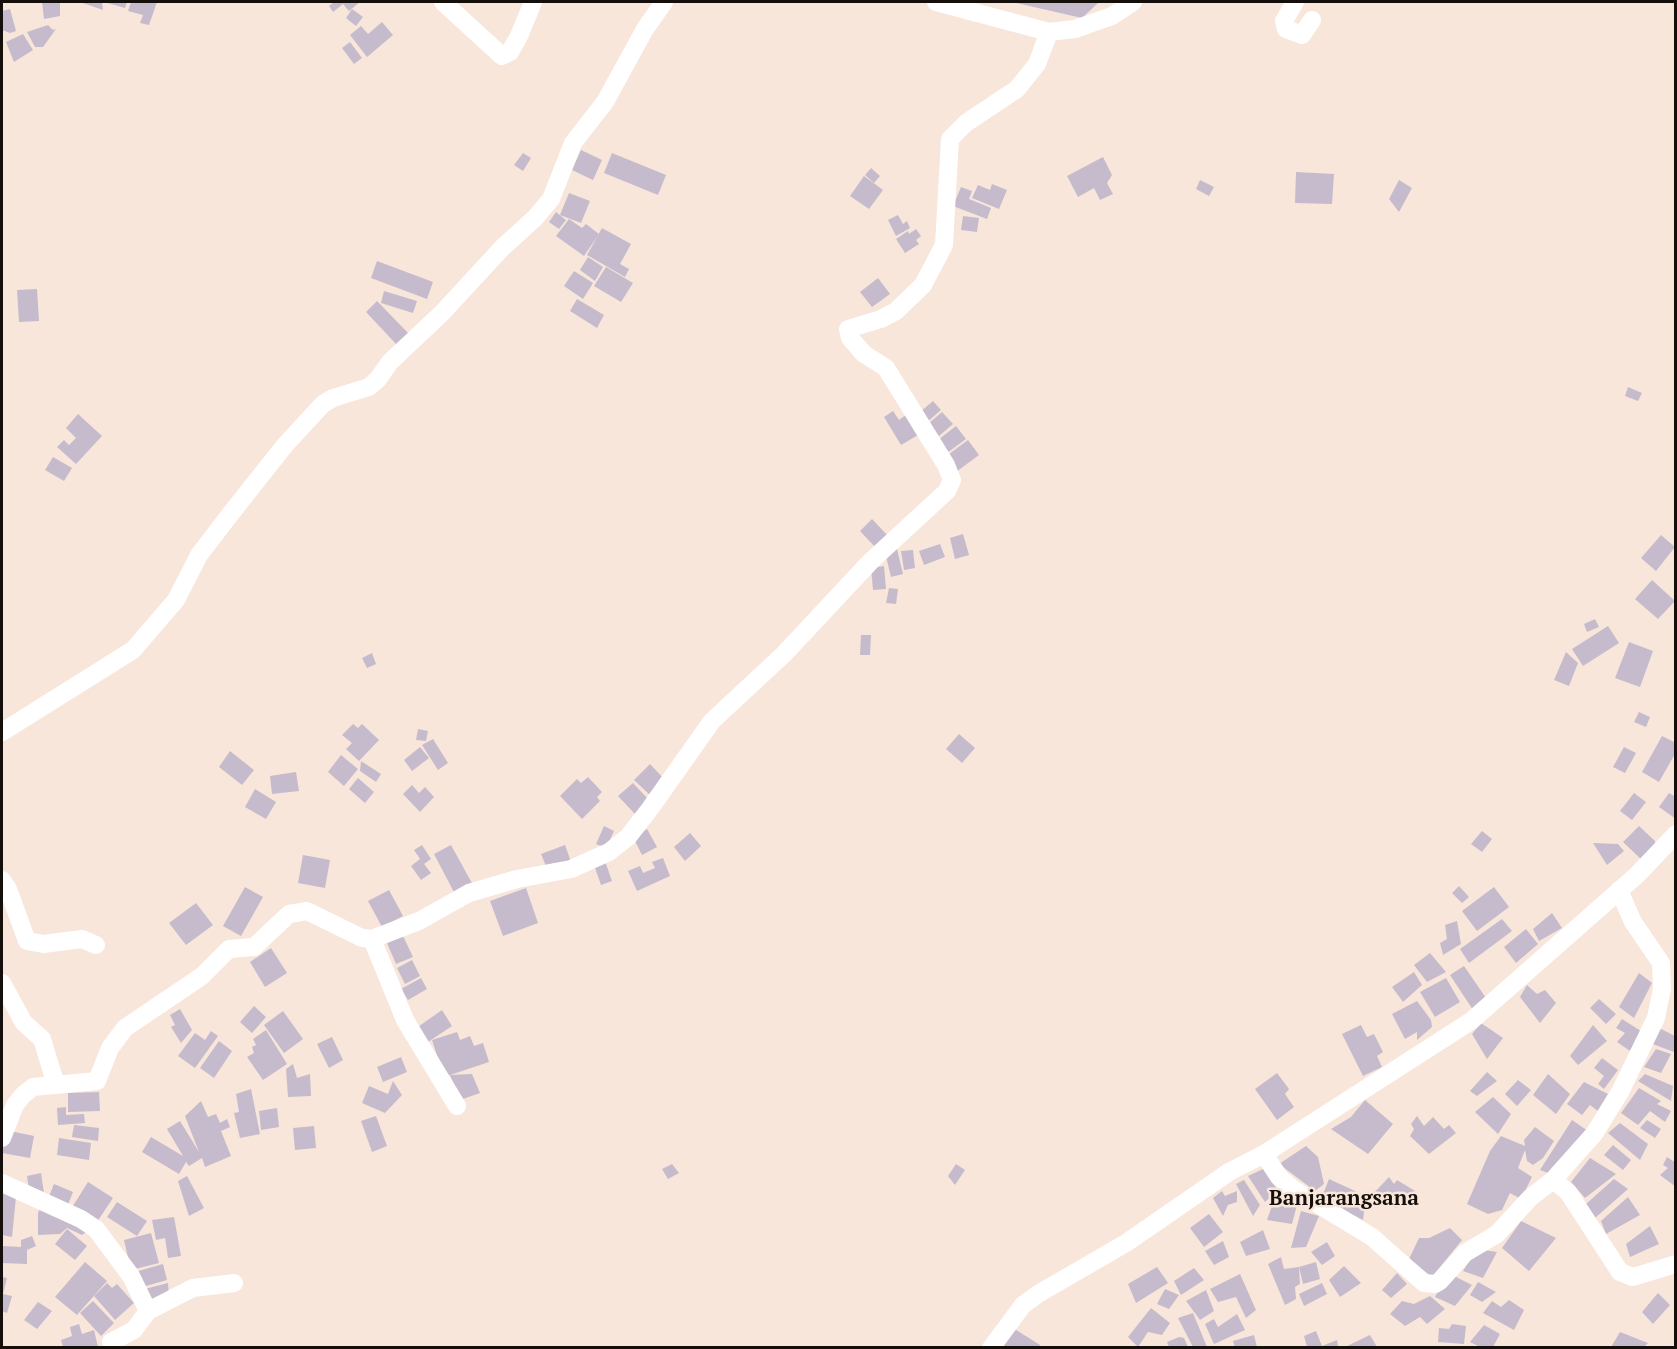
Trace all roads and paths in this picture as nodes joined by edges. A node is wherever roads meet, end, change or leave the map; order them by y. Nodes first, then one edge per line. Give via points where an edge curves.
1 (443, 2) edge
2 (532, 2) edge
3 (664, 2) edge
4 (936, 2) edge
5 (1133, 2) edge
6 (1295, 2) edge
7 (1312, 20) dead end
8 (1049, 32) junction
9 (2, 732) edge
10 (1676, 834) edge
11 (2, 880) edge
12 (1619, 891) junction
13 (372, 939) junction
14 (96, 945) dead end
15 (2, 983) edge
16 (56, 1085) junction
17 (457, 1106) dead end
18 (2, 1138) edge
19 (1264, 1154) junction
20 (1553, 1180) junction
21 (2, 1183) edge
22 (1676, 1264) edge
23 (234, 1283) dead end
24 (148, 1311) junction
25 (111, 1342) dead end
26 (991, 1347) edge

1 - 2 street via 501,56 510,52
3 - 9 street via 605,102 573,143 550,199 535,218 369,387 323,404 232,512 199,555 176,600 133,650
4 - 8 street
5 - 8 street via 1112,16 1075,29
6 - 7 street via 1284,21 1286,29 1302,35
8 - 13 street via 1036,64 1017,89 966,123 950,140 944,245 923,285 896,311 848,329 850,338 864,354 886,368 946,465 952,480 947,491 871,561 784,654 712,721 628,837 609,852 571,869 469,893 419,921
10 - 12 street
11 - 14 street via 27,941 43,944 87,939
12 - 19 street via 1471,1021
12 - 20 street via 1633,922 1661,963 1662,988 1656,1018 1620,1092 1594,1134
13 - 16 street via 362,938 307,910 289,914 254,947 229,949 202,976 125,1028 110,1048 97,1081
13 - 17 street via 405,1020
15 - 16 street via 24,1023 42,1039
16 - 18 street via 33,1087 22,1095
19 - 20 street via 1279,1177 1293,1189 1372,1236 1419,1281 1430,1284 1440,1281 1472,1248 1497,1234 1530,1198
19 - 26 street via 1229,1172 1126,1243 1038,1294 1023,1305
20 - 22 street via 1575,1202 1620,1272 1633,1277
21 - 24 street via 96,1229 131,1276
23 - 24 street via 193,1288
24 - 25 street via 134,1330

